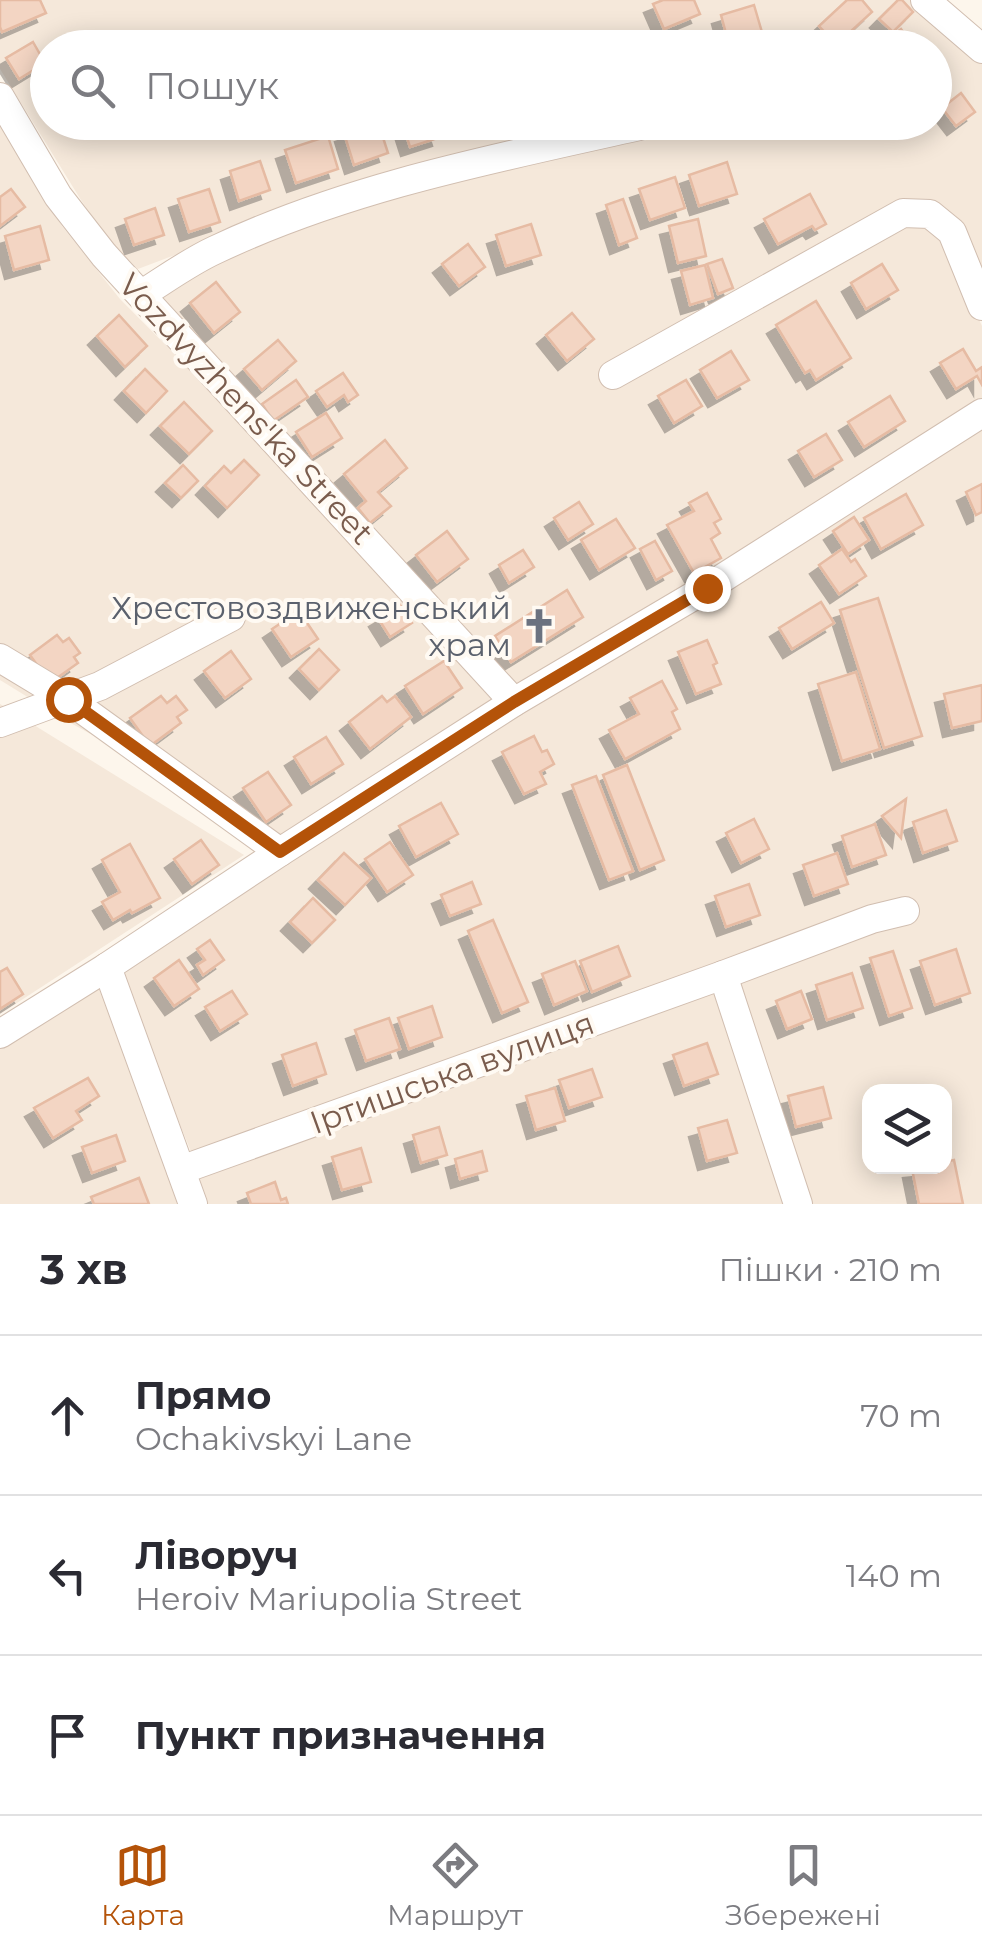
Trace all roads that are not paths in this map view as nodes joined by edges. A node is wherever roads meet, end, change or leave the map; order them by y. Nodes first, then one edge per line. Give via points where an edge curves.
1 (925, 0) edge
2 (982, 50) edge
3 (0, 97) edge
4 (578, 140) edge
5 (142, 294) junction
6 (982, 306) edge
7 (613, 375) dead end
8 (982, 414) edge
9 (231, 617) dead end
10 (0, 658) edge
11 (68, 699) junction
12 (514, 702) junction
13 (0, 723) edge
14 (280, 852) junction
15 (906, 911) dead end
16 (107, 967) junction
17 (724, 976) junction
18 (0, 1034) edge
19 (181, 1170) junction
20 (193, 1204) edge
21 (798, 1204) edge

1 - 2 street
3 - 5 street, Vozdvyzhens'ka Street via 58,196
4 - 5 street via 352,197 212,251
5 - 12 street, Vozdvyzhens'ka Street
6 - 7 street via 952,232 930,214 903,213
8 - 12 street
9 - 11 street
10 - 11 street
11 - 13 street
11 - 14 street
12 - 14 street
14 - 16 street
15 - 17 street, Іртишська вулиця
16 - 18 street
16 - 19 street
17 - 19 street, Іртишська вулиця
17 - 21 street
19 - 20 street

